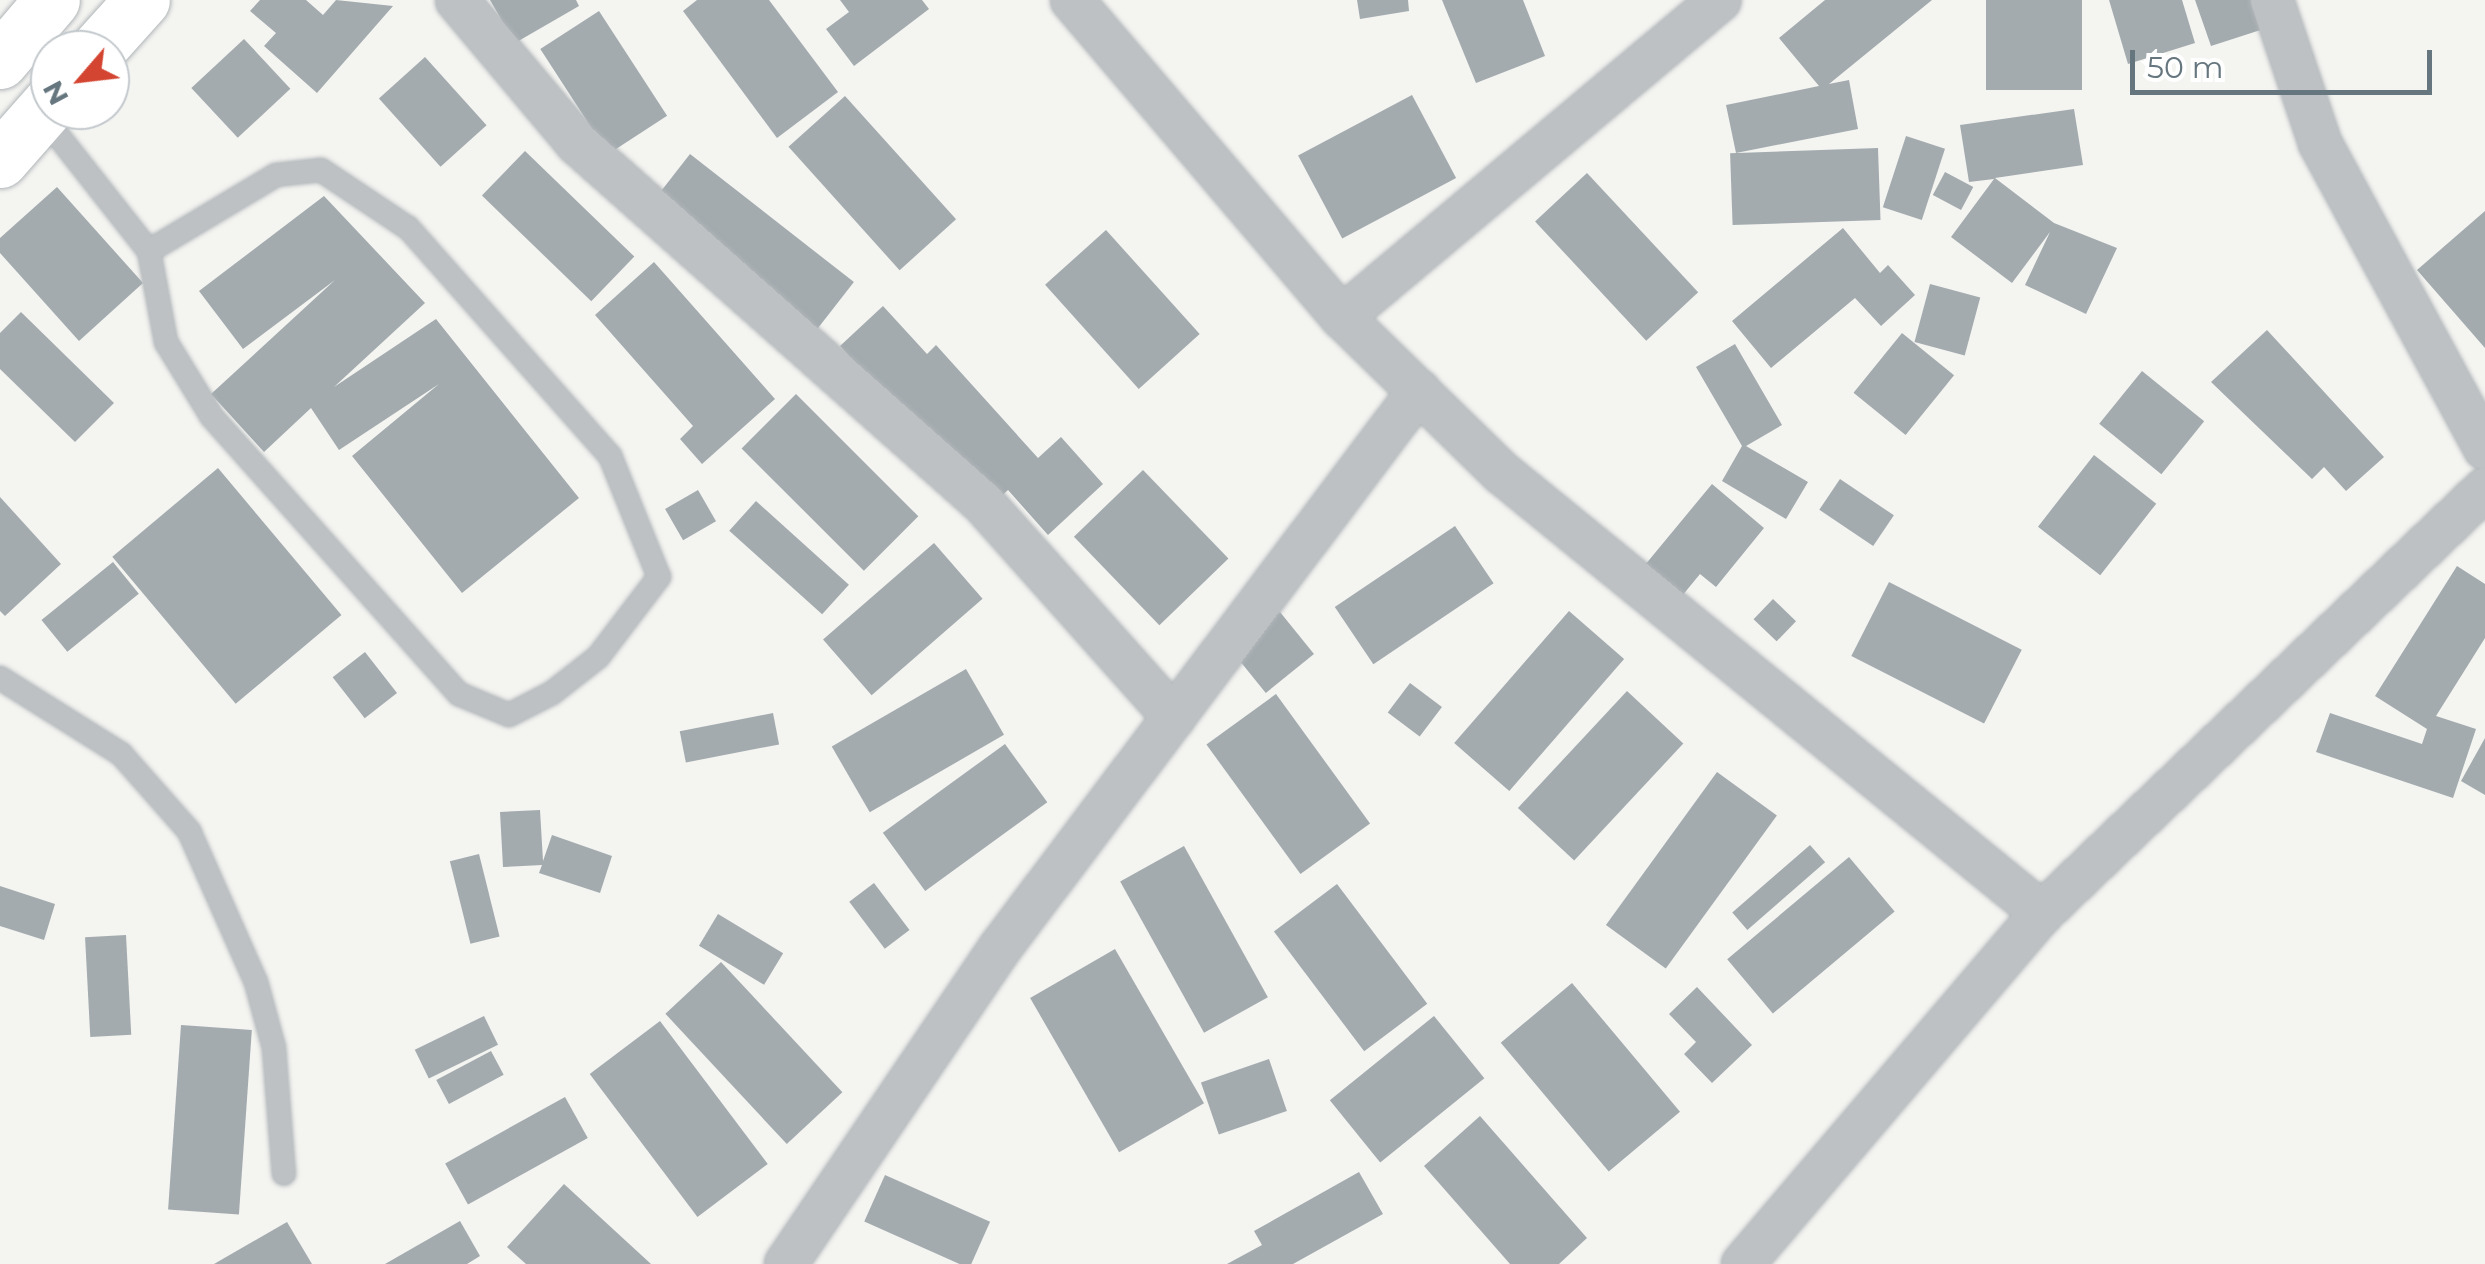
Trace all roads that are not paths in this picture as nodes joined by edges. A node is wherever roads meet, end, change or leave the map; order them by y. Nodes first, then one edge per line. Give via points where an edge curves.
1 (52, 0) edge
2 (142, 0) edge
3 (456, 0) edge
4 (1072, 0) edge
5 (1720, 0) edge
6 (2272, 0) edge
7 (115, 30) edge
8 (0, 61) edge
9 (30, 126) edge
10 (60, 130) edge
11 (0, 160) edge
12 (149, 251) junction
13 (1342, 317) junction
14 (1419, 392) junction
15 (2485, 448) edge
16 (2476, 513) edge
17 (0, 678) edge
18 (1174, 717) junction
19 (2042, 913) junction
20 (284, 1174) dead end
21 (786, 1264) edge
22 (1743, 1264) edge

1 - 8 main road
2 - 7 main road
3 - 18 street via 577,143 983,503
4 - 13 street
5 - 13 street
6 - 15 street via 2320,142
9 - 11 main road
10 - 12 lane
12 - 12 lane via 166,342 212,417 459,694 509,715 598,657 659,577 646,530 610,456 408,228 321,170 276,175
13 - 14 street
14 - 18 street
14 - 19 street via 1502,472
16 - 19 street
17 - 20 lane via 121,754 189,832 256,982 274,1048
18 - 21 street via 1000,948
19 - 22 street

